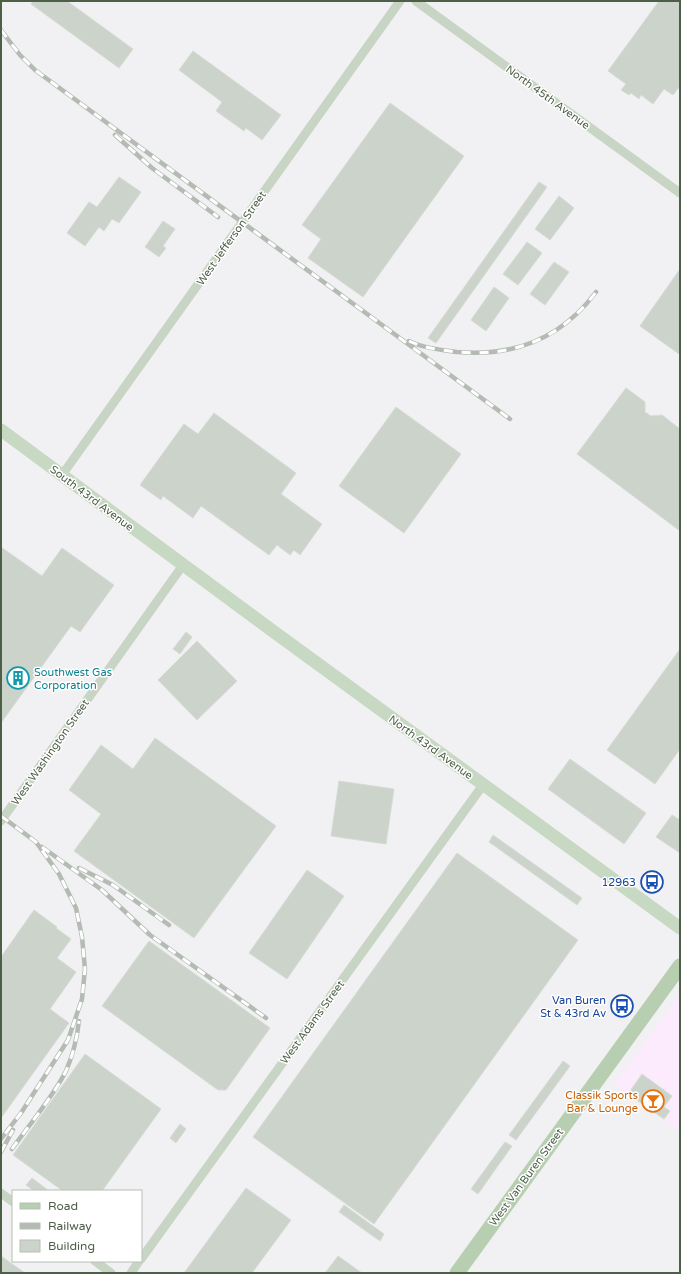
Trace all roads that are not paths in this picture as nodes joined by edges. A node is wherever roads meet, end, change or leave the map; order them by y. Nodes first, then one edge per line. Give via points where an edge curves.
1 (400, 1) edge
2 (416, 1) edge
3 (680, 193) edge
4 (1, 430) edge
5 (62, 475) junction
6 (183, 565) junction
7 (482, 785) junction
8 (1, 821) edge
9 (680, 928) edge
10 (680, 966) edge
11 (1, 1193) edge
12 (12, 1201) edge
13 (142, 1258) edge
14 (96, 1262) edge
15 (138, 1262) edge
16 (111, 1273) edge
17 (131, 1273) edge
18 (457, 1273) edge

1 - 5 street, West Jefferson Street
2 - 3 street, North 45th Avenue
4 - 5 main road, South 43rd Avenue
5 - 6 main road, South 43rd Avenue
6 - 7 main road, North 43rd Avenue
6 - 8 street, West Washington Street
7 - 9 main road, North 43rd Avenue
7 - 13 street, West Adams Street
10 - 18 main road, West Van Buren Street
11 - 12 street
14 - 16 street
15 - 17 street

